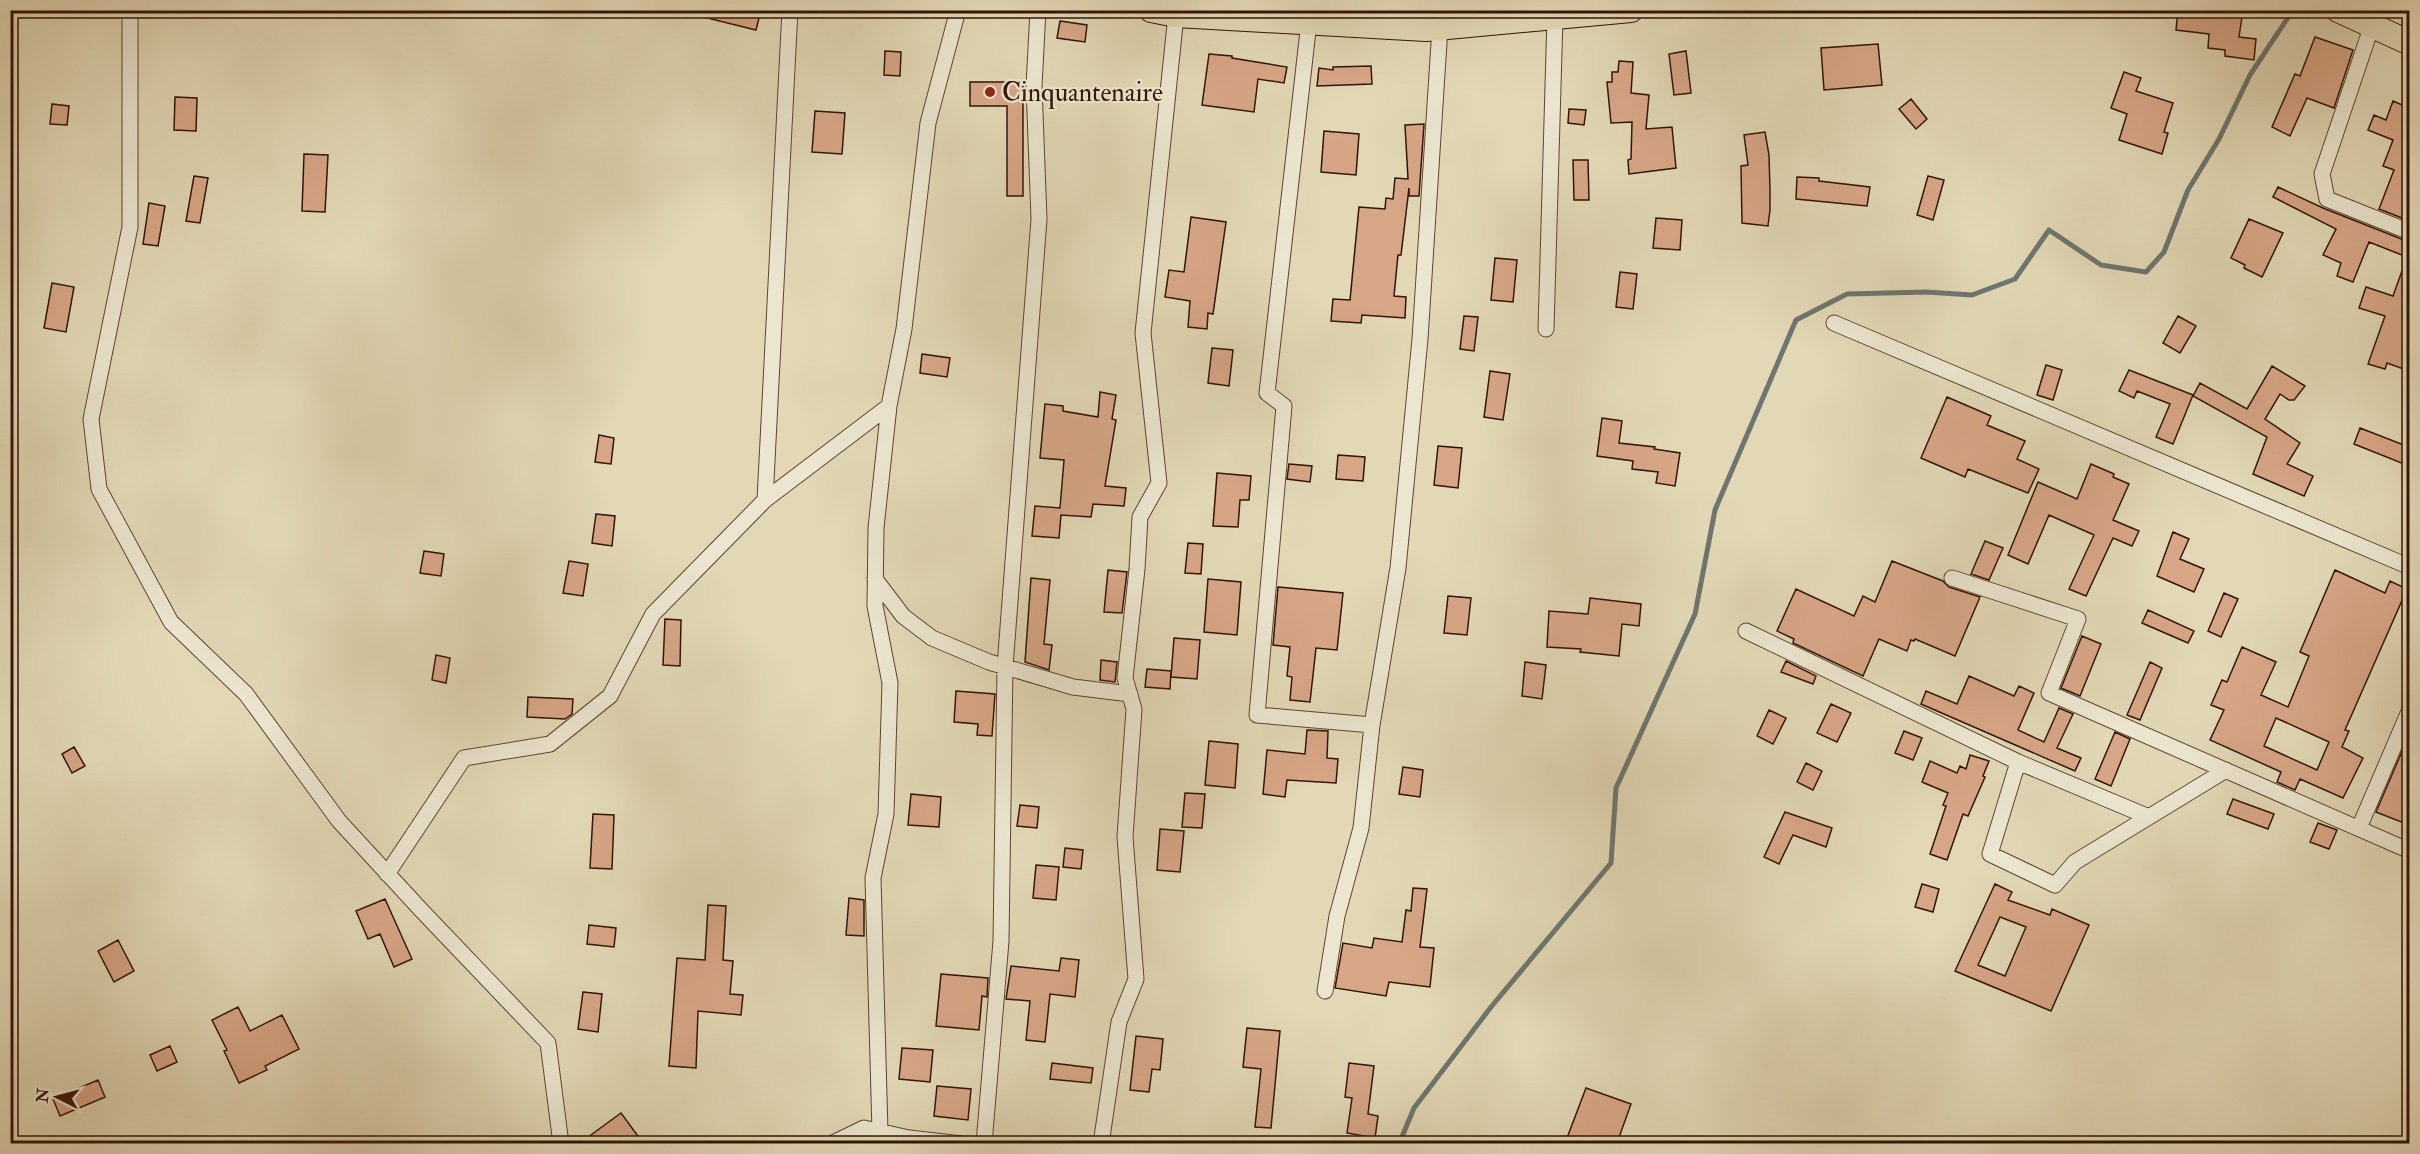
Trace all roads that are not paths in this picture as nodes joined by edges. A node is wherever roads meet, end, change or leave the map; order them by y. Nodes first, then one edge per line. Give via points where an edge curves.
1 (130, 10) edge
2 (790, 10) edge
3 (958, 10) edge
4 (1038, 10) edge
5 (1150, 10) edge
6 (1631, 10) edge
7 (2338, 10) edge
8 (1176, 15) junction
9 (1555, 17) junction
10 (1309, 22) junction
11 (2372, 25) junction
12 (1440, 27) junction
13 (2409, 43) edge
14 (2409, 232) edge
15 (1834, 323) dead end
16 (1546, 329) dead end
17 (889, 406) junction
18 (765, 500) junction
19 (2409, 567) edge
20 (1952, 578) dead end
21 (875, 579) junction
22 (1746, 631) dead end
23 (1005, 667) junction
24 (1130, 694) junction
25 (2409, 709) edge
26 (1372, 725) junction
27 (2018, 762) junction
28 (2226, 770) junction
29 (2149, 817) junction
30 (2359, 828) junction
31 (2409, 851) edge
32 (387, 874) junction
33 (1325, 991) dead end
34 (880, 1132) junction
35 (561, 1143) edge
36 (831, 1143) edge
37 (962, 1143) edge
38 (984, 1143) edge
39 (1101, 1143) edge

1 - 32 street via 130,227 92,419 99,489 171,622 246,694 339,821
2 - 18 street
3 - 17 street via 928,123 904,329
4 - 23 street via 1034,86 1040,219
5 - 8 main road
6 - 9 main road
7 - 11 main road
8 - 10 main road
8 - 24 street via 1143,333 1159,483 1140,517 1125,678
9 - 12 main road
9 - 16 street
10 - 12 main road
10 - 26 street via 1267,393 1284,406 1257,715
11 - 13 main road
11 - 14 street via 2322,174 2327,199
12 - 26 street via 1420,339 1398,568
15 - 19 street
17 - 18 street
17 - 21 street via 876,528
18 - 32 street via 652,614 610,696 550,744 464,758
20 - 28 street via 2078,619 2049,693
21 - 23 street via 903,616 932,638
21 - 34 street via 875,606 890,683 886,814 873,878
22 - 27 street
23 - 24 street via 1073,687
23 - 38 street via 1001,941
24 - 39 street via 1134,709 1125,837 1136,979 1119,1022
25 - 30 street
26 - 33 street via 1361,828 1336,916
27 - 29 street
27 - 29 street via 1989,854 2055,885 2075,862
28 - 29 street
28 - 30 street
30 - 31 street
32 - 35 street via 548,1043
34 - 36 street via 864,1128
34 - 37 street

